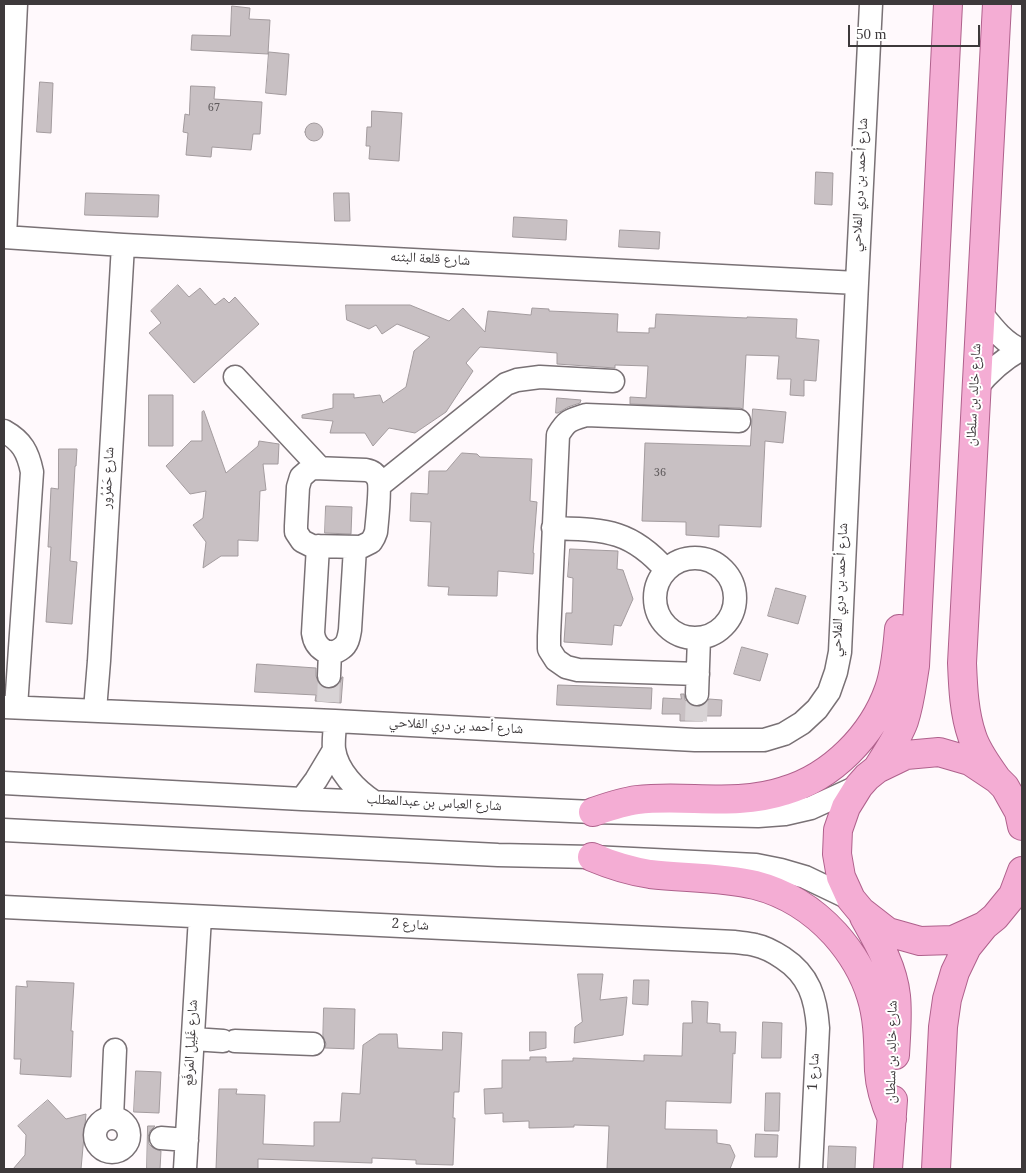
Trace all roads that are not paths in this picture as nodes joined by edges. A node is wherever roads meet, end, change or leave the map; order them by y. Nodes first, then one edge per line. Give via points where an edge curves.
1 (16, 4) edge
2 (871, 4) edge
3 (948, 4) edge
4 (997, 4) edge
5 (4, 237) edge
6 (123, 245) junction
7 (857, 283) junction
8 (981, 313) junction
9 (1021, 350) edge
10 (235, 377) dead end
11 (613, 381) dead end
12 (976, 388) junction
13 (739, 421) dead end
14 (4, 431) edge
15 (320, 468) junction
16 (924, 483) junction
17 (380, 485) junction
18 (553, 528) junction
19 (318, 546) junction
20 (355, 548) junction
21 (666, 570) junction
22 (13, 620) edge
23 (699, 638) junction
24 (330, 652) junction
25 (329, 676) tunnel mouth
26 (10, 707) edge
27 (94, 710) junction
28 (330, 715) junction
29 (334, 750) junction
30 (868, 778) junction
31 (4, 783) edge
32 (1008, 790) edge
33 (302, 799) junction
34 (374, 802) junction
35 (593, 812) junction
36 (1022, 826) edge
37 (4, 830) edge
38 (592, 857) junction
39 (1022, 871) edge
40 (1022, 900) edge
41 (856, 905) junction
42 (4, 907) edge
43 (200, 917) junction
44 (989, 922) junction
45 (805, 978) joint
46 (193, 1039) junction
47 (313, 1044) dead end
48 (115, 1050) dead end
49 (112, 1118) junction
50 (892, 1119) junction
51 (146, 1137) junction
52 (187, 1140) junction
53 (110, 1160) edge
54 (185, 1169) edge
55 (811, 1169) edge
56 (888, 1169) edge
57 (936, 1169) edge

1 - 5 street
2 - 7 street, شارع أحمد بن دري الفلاحي
3 - 16 main road
4 - 8 main road, شارع خالِد بن سلطان
5 - 6 street, شارع قلعة البثنه
6 - 7 street, شارع قلعة البثنه
6 - 27 street, شارع حَمْرُور
7 - 28 street, شارع أحمد بن دري الفلاحي via 840,652 829,692 802,723 784,734 764,740 695,731
8 - 9 street via 999,334
8 - 12 main road, شارع خالِد بن سلطان
9 - 12 street via 996,366
10 - 15 street
11 - 17 street via 540,377 506,384
12 - 32 main road, شارع خالِد بن سلطان via 963,688 972,737 981,755
13 - 18 street via 586,415 564,424 558,435
14 - 22 street via 23,446 32,472
15 - 17 street via 370,471
15 - 19 street via 305,473 299,482 296,526 302,541
16 - 30 main road via 911,694 904,722
16 - 35 main road via 909,540 895,665 889,689 874,719 849,752 808,781 762,797 636,800
17 - 20 street via 374,537 366,545
18 - 21 street via 614,533 643,547
18 - 23 street via 548,636 556,660 578,670 697,684
19 - 20 street
19 - 24 street via 314,640 323,651
20 - 24 street via 349,637 342,648
21 - 23 street via 657,584 655,600 659,616 669,629 683,637
21 - 23 street via 679,561 694,557 709,560 732,580 736,595 734,611 714,634
22 - 26 street
24 - 25 street
26 - 27 street, شارع أحمد بن دري الفلاحي
27 - 28 street, شارع أحمد بن دري الفلاحي
28 - 29 street
29 - 33 street
29 - 34 street via 349,780
30 - 32 main road via 906,755 939,752 970,761
30 - 35 street, شارع العباس بن عبدالمطلب via 811,808 776,815
30 - 41 main road, شارع خالِد بن سلطان via 846,806 838,830 837,854 841,877
31 - 33 street, شارع العباس بن عبدالمطلب
32 - 36 main road, شارع خالِد بن سلطان
33 - 34 street, شارع العباس بن عبدالمطلب
34 - 35 street, شارع العباس بن عبدالمطلب
37 - 38 street
38 - 41 street via 756,865 805,876
38 - 50 main road via 644,873 756,886 806,908 828,926 861,970 871,996 878,1023 881,1088
39 - 44 main road via 1013,895
40 - 44 street
41 - 44 main road via 888,932 920,941 953,940
41 - 50 main road, شارع خالِد بن سلطان via 889,966 896,996
42 - 43 street, شارع 2
43 - 45 street, شارع 2 via 735,942 774,952
43 - 46 street, شارع غَلِيل المَرفَع
44 - 57 main road via 967,947 947,999
45 - 55 street, شارع 1 via 817,1011 818,1028
46 - 47 street
46 - 52 street, شارع غَلِيل المَرفَع
48 - 49 street
49 - 51 street via 121,1120
49 - 53 street via 102,1121 96,1129 96,1139
50 - 56 main road, شارع خالِد بن سلطان
51 - 52 street
51 - 53 street via 126,1144
52 - 54 street, شارع غَلِيل المَرفَع

